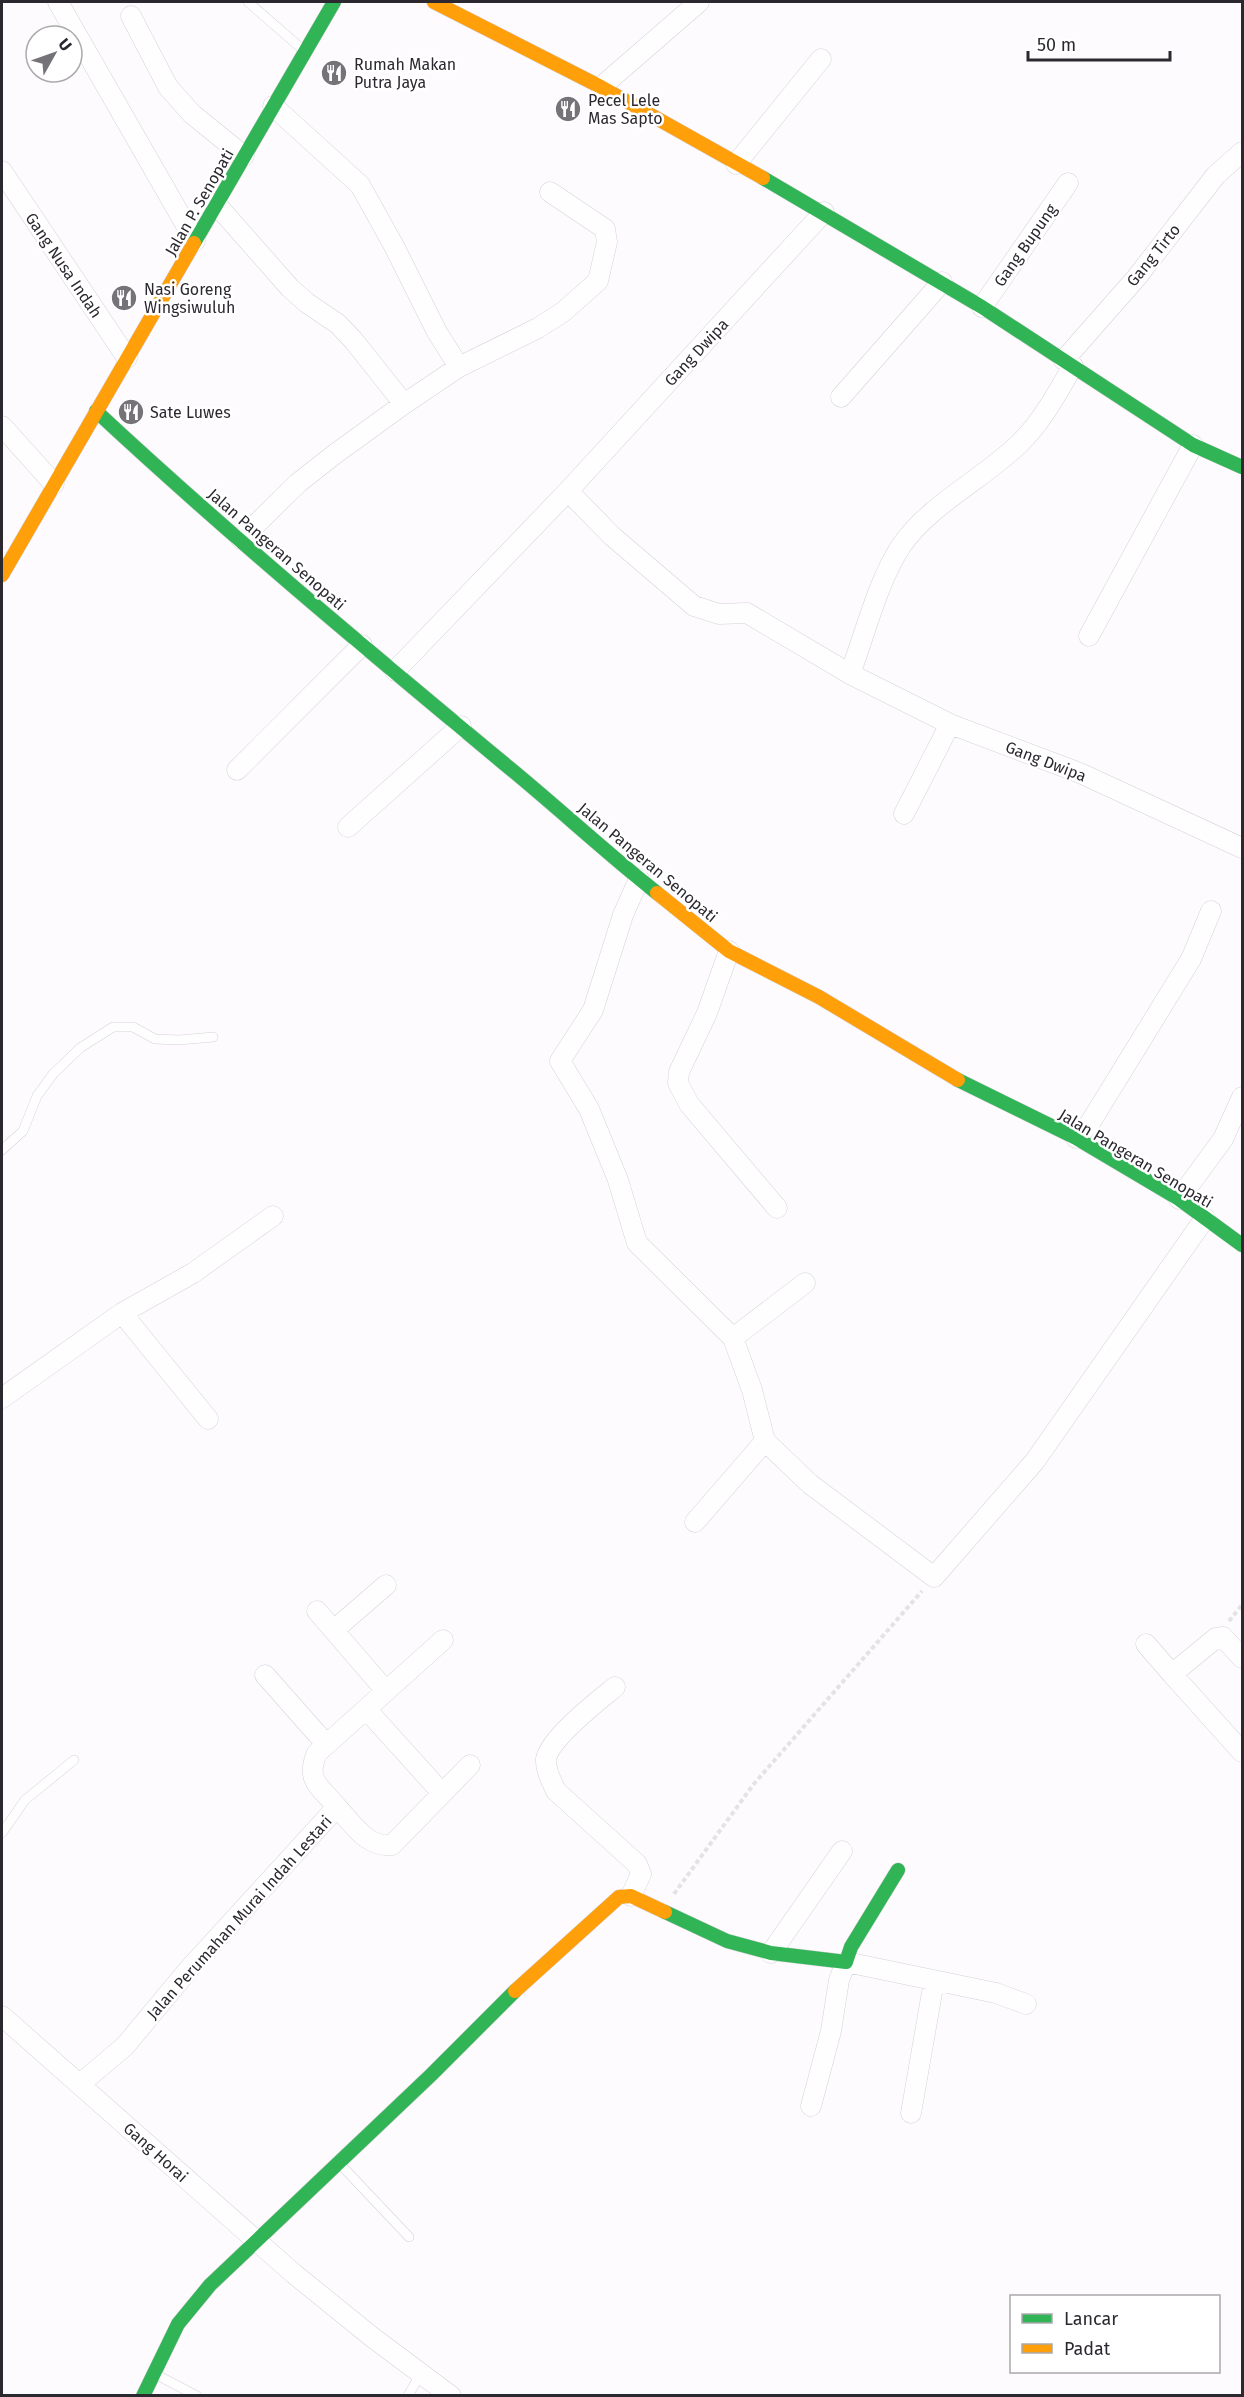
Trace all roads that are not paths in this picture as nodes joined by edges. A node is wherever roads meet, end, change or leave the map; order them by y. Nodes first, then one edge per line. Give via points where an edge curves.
1 (58, 2) edge
2 (248, 2) edge
3 (334, 2) edge
4 (435, 2) edge
5 (699, 2) edge
6 (131, 16) dead end
7 (305, 52) junction
8 (821, 59) dead end
9 (601, 87) junction
10 (273, 106) junction
11 (1242, 152) edge
12 (244, 156) junction
13 (736, 164) junction
14 (4, 180) edge
15 (1068, 183) dead end
16 (550, 192) dead end
17 (216, 204) junction
18 (824, 212) junction
19 (195, 241) junction
20 (942, 282) junction
21 (982, 307) junction
22 (127, 358) junction
23 (1069, 363) junction
24 (459, 367) junction
25 (841, 397) dead end
26 (404, 404) junction
27 (96, 411) junction
28 (2, 426) edge
29 (1193, 445) junction
30 (1242, 466) edge
31 (54, 484) junction
32 (568, 491) junction
33 (241, 539) junction
34 (2, 575) edge
35 (1089, 636) dead end
36 (362, 645) junction
37 (395, 671) junction
38 (850, 674) junction
39 (950, 724) junction
40 (461, 726) junction
41 (237, 770) dead end
42 (904, 813) dead end
43 (348, 827) dead end
44 (1242, 848) edge
45 (639, 879) junction
46 (1211, 911) dead end
47 (729, 951) junction
48 (213, 1037) dead end
49 (1242, 1097) edge
50 (1076, 1138) junction
51 (2, 1150) edge
52 (1179, 1199) junction
53 (777, 1208) dead end
54 (273, 1216) dead end
55 (1205, 1218) junction
56 (1242, 1245) edge
57 (805, 1283) dead end
58 (122, 1313) junction
59 (733, 1338) junction
60 (2, 1398) edge
61 (208, 1419) dead end
62 (765, 1441) junction
63 (695, 1522) dead end
64 (386, 1585) dead end
65 (317, 1611) dead end
66 (334, 1630) junction
67 (443, 1640) dead end
68 (1146, 1644) dead end
69 (1242, 1658) edge
70 (1172, 1674) junction
71 (265, 1675) dead end
72 (615, 1686) dead end
73 (386, 1691) junction
74 (366, 1709) junction
75 (326, 1744) junction
76 (1242, 1752) edge
77 (74, 1760) dead end
78 (470, 1765) dead end
79 (441, 1792) junction
80 (337, 1807) junction
81 (2, 1833) edge
82 (842, 1851) dead end
83 (898, 1870) dead end
84 (631, 1896) junction
85 (771, 1953) junction
86 (846, 1962) junction
87 (934, 1981) junction
88 (1026, 2004) dead end
89 (2, 2016) edge
90 (80, 2084) junction
91 (811, 2106) dead end
92 (911, 2113) dead end
93 (339, 2162) junction
94 (409, 2237) dead end
95 (255, 2241) junction
96 (421, 2373) junction
97 (155, 2374) junction
98 (142, 2396) edge
99 (197, 2396) edge
100 (408, 2396) edge
101 (451, 2396) edge

1 - 19 street
2 - 7 lane
3 - 7 street, Jalan P. Senopati
4 - 9 street
5 - 9 street
6 - 12 street via 168,87 192,114
7 - 10 street, Jalan P. Senopati
8 - 13 street
9 - 13 street
10 - 12 street, Jalan P. Senopati
10 - 24 street via 360,185
11 - 23 street, Gang Tirto via 1216,175
12 - 17 street, Jalan P. Senopati
13 - 18 street
14 - 22 street, Gang Nusa Indah
15 - 21 street, Gang Bupung
16 - 24 street via 605,229 607,242 598,281 538,328
17 - 19 street, Jalan P. Senopati
17 - 26 street via 290,288 354,341
18 - 20 street
18 - 32 street, Gang Dwipa
19 - 22 street, Jalan P. Senopati
20 - 21 street
20 - 25 street
21 - 23 street
22 - 27 street, Jalan P. Senopati
23 - 29 street
23 - 38 street via 1036,427 924,521 902,545
24 - 26 street
26 - 33 street via 298,483
27 - 31 street, Jalan P. Senopati
27 - 33 street, Jalan Pangeran Senopati
28 - 31 street
29 - 30 street
29 - 35 street
31 - 34 street, Jalan P. Senopati
32 - 37 street, Gang Dwipa
32 - 38 street, Gang Dwipa via 612,536 694,606 719,614 747,613
33 - 36 street, Jalan Pangeran Senopati
36 - 37 street, Jalan Pangeran Senopati
36 - 41 street
37 - 40 street, Jalan Pangeran Senopati
38 - 39 street, Gang Dwipa
39 - 42 street
39 - 44 street, Gang Dwipa via 1080,773
40 - 43 street
40 - 45 street, Jalan Pangeran Senopati
45 - 47 street, Jalan Pangeran Senopati
45 - 59 street via 623,915 593,1010 560,1061 589,1109 618,1180 637,1243
46 - 50 street via 1191,959 1090,1123
47 - 50 street, Jalan Pangeran Senopati via 819,997 952,1077
47 - 53 street via 704,1021 679,1072 678,1083 689,1104
48 - 51 lane via 155,1039 133,1027 113,1027 80,1048 53,1074 37,1096 23,1131
49 - 52 street via 1223,1139
50 - 52 street, Jalan Pangeran Senopati
52 - 55 street, Jalan Pangeran Senopati
54 - 58 street via 193,1273
55 - 56 street, Jalan Pangeran Senopati
55 - 62 street via 1035,1461 934,1577 810,1484
57 - 59 street
58 - 60 street
58 - 61 street
59 - 62 street
62 - 63 street
64 - 66 street
65 - 66 street
66 - 73 street
67 - 73 street, Jalan Perumahan Murai Indah Lestari
68 - 70 street
69 - 70 street via 1223,1637 1216,1638
70 - 76 street
71 - 75 street
72 - 84 street via 558,1738 546,1759 556,1791 637,1864 641,1874
73 - 74 street, Jalan Perumahan Murai Indah Lestari
74 - 75 street, Jalan Perumahan Murai Indah Lestari
74 - 79 street
75 - 80 street, Jalan Perumahan Murai Indah Lestari via 317,1753 312,1777
77 - 81 lane via 25,1800
78 - 79 street
79 - 80 street via 392,1845 370,1842
80 - 90 street, Jalan Perumahan Murai Indah Lestari via 189,1969 125,2046
82 - 85 street
83 - 86 street
84 - 85 street via 727,1941
84 - 93 street via 619,1897 550,1957
85 - 86 street
86 - 87 street
86 - 91 street
87 - 88 street via 996,1993
87 - 92 street
89 - 90 street, Gang Horai
90 - 95 street, Gang Horai
93 - 94 lane
93 - 95 street
95 - 96 street, Gang Horai
95 - 97 street via 210,2285 178,2324
96 - 100 lane
96 - 101 street, Gang Horai
97 - 98 street
97 - 99 lane

